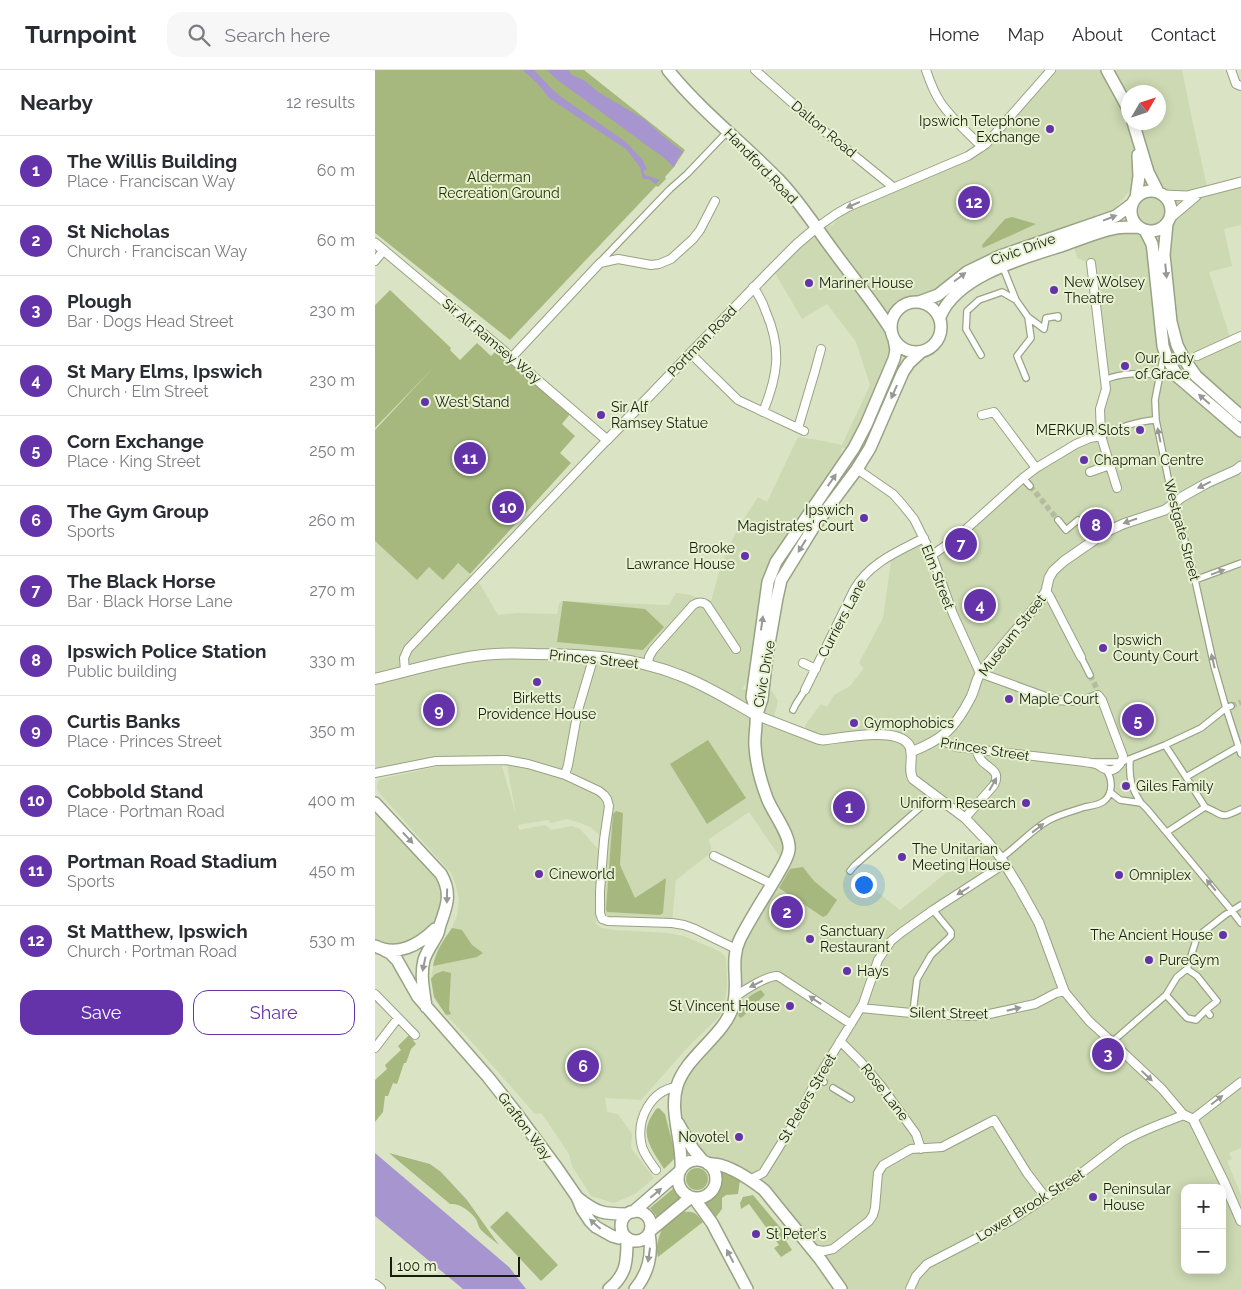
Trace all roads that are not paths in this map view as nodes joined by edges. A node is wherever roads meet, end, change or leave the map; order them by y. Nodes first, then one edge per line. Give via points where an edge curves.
1 (668, 70) edge
2 (755, 70) edge
3 (926, 70) edge
4 (1051, 70) edge
5 (1107, 70) edge
6 (1231, 70) edge
7 (1241, 86) edge
8 (1121, 96) edge
9 (1135, 130) edge
10 (728, 131) junction
11 (1138, 139) junction
12 (982, 147) junction
13 (1241, 182) edge
14 (893, 187) junction
15 (1201, 193) junction
16 (1161, 194) junction
17 (715, 201) dead end
18 (1134, 201) junction
19 (1169, 220) junction
20 (816, 228) junction
21 (1142, 228) junction
22 (375, 243) edge
23 (384, 250) junction
24 (375, 260) edge
25 (600, 263) junction
26 (1091, 264) dead end
27 (1002, 265) junction
28 (753, 287) junction
29 (864, 293) junction
30 (1016, 300) junction
31 (919, 302) junction
32 (904, 305) junction
33 (940, 317) junction
34 (1028, 317) junction
35 (1059, 318) dead end
36 (893, 335) junction
37 (1241, 336) edge
38 (821, 349) dead end
39 (1164, 350) junction
40 (921, 352) junction
41 (690, 354) junction
42 (981, 355) dead end
43 (1197, 356) dead end
44 (512, 357) junction
45 (1159, 376) junction
46 (1026, 378) dead end
47 (1105, 380) junction
48 (763, 412) junction
49 (982, 415) dead end
50 (1241, 416) edge
51 (1156, 420) junction
52 (1241, 431) edge
53 (1101, 436) junction
54 (607, 440) junction
55 (1109, 465) junction
56 (1036, 468) junction
57 (857, 469) junction
58 (1239, 471) edge
59 (1090, 472) dead end
60 (1023, 478) junction
61 (1030, 486) tunnel mouth
62 (1117, 488) dead end
63 (1175, 503) junction
64 (1058, 520) tunnel mouth
65 (1080, 522) dead end
66 (924, 538) junction
67 (933, 555) junction
68 (1241, 563) edge
69 (1195, 580) junction
70 (1046, 591) junction
71 (736, 649) dead end
72 (593, 656) junction
73 (1081, 657) joint
74 (803, 663) dead end
75 (648, 665) junction
76 (816, 669) junction
77 (405, 671) junction
78 (980, 673) junction
79 (1090, 675) tunnel mouth
80 (375, 679) edge
81 (805, 690) joint
82 (1228, 707) junction
83 (793, 710) dead end
84 (756, 715) junction
85 (939, 739) junction
86 (1165, 745) junction
87 (1238, 747) junction
88 (977, 749) junction
89 (911, 752) junction
90 (1241, 754) edge
91 (1126, 761) junction
92 (1085, 762) junction
93 (1107, 770) junction
94 (375, 773) edge
95 (565, 776) junction
96 (1186, 777) junction
97 (1110, 792) junction
98 (925, 800) dead end
99 (375, 803) edge
100 (1141, 803) junction
101 (1205, 807) junction
102 (1241, 809) edge
103 (965, 818) junction
104 (1167, 832) junction
105 (714, 856) dead end
106 (1002, 861) junction
107 (850, 871) dead end
108 (772, 884) junction
109 (1241, 905) edge
110 (933, 910) junction
111 (1233, 911) junction
112 (1241, 923) edge
113 (440, 924) junction
114 (380, 948) edge
115 (736, 949) junction
116 (1187, 969) junction
117 (1064, 991) junction
118 (375, 994) edge
119 (1165, 995) junction
120 (735, 997) junction
121 (426, 1006) junction
122 (861, 1008) junction
123 (913, 1012) junction
124 (398, 1018) junction
125 (851, 1024) junction
126 (415, 1035) dead end
127 (839, 1041) junction
128 (1112, 1042) junction
129 (375, 1048) edge
130 (1241, 1082) edge
131 (676, 1087) junction
132 (833, 1088) dead end
133 (851, 1099) dead end
134 (1184, 1115) junction
135 (1193, 1118) junction
136 (676, 1119) junction
137 (921, 1149) junction
138 (705, 1162) junction
139 (656, 1170) dead end
140 (680, 1170) junction
141 (763, 1173) junction
142 (749, 1180) junction
143 (764, 1190) junction
144 (577, 1197) junction
145 (693, 1198) junction
146 (1046, 1198) junction
147 (680, 1206) junction
148 (630, 1213) junction
149 (704, 1213) junction
150 (1241, 1221) edge
151 (650, 1232) junction
152 (626, 1237) junction
153 (812, 1248) junction
154 (833, 1248) junction
155 (827, 1268) junction
156 (375, 1285) edge
157 (610, 1288) edge
158 (380, 1289) edge
159 (635, 1289) edge
160 (747, 1289) edge
161 (841, 1289) edge
162 (910, 1289) edge

1 - 10 main road, Handford Road
2 - 14 street, Dalton Road
3 - 12 street via 940,102
4 - 12 street, Portman Road
5 - 8 main road
6 - 7 street
9 - 11 main road
10 - 20 main road, Handford Road via 781,182
10 - 25 street
11 - 16 main road via 1148,172
11 - 18 main road via 1139,176
12 - 14 street, Portman Road
13 - 15 street
14 -> 20 street, Portman Road via 848,207
15 - 16 street via 1187,196
15 - 19 street
16 - 18 main road via 1148,191
16 - 19 main road via 1171,208
17 - 25 street via 700,230 671,259 651,265 618,259
18 - 21 main road via 1132,216
31 -> 18 main road, Civic Drive via 938,295 967,272 991,260 1115,216
19 - 21 main road via 1157,230
19 -> 50 main road via 1165,255 1171,322 1177,345 1195,376
20 - 28 street, Portman Road
20 - 29 main road, Handford Road
21 - 27 main road, Civic Drive via 1114,228
21 - 39 main road via 1152,244
22 - 23 street, Sir Alf Ramsey Way
23 - 24 street
23 - 44 street, Sir Alf Ramsey Way
25 - 44 street
26 - 47 street
27 - 30 street
27 - 33 main road, Civic Drive via 953,296
28 - 41 street, Portman Road
28 - 48 street via 770,321 777,352 772,390
29 - 32 main road, Handford Road via 883,305
29 - 36 main road, Handford Road
30 - 34 street
30 - 42 street via 1002,292 979,300 967,311 966,329
31 - 32 main road
31 - 33 main road via 931,307
32 - 36 main road via 893,316
33 - 40 main road via 942,330 937,342
34 - 35 street via 1044,329 1046,318
34 - 46 street via 1031,338 1017,356
36 - 40 main road via 905,350
84 -> 36 main road, Civic Drive via 752,697 768,582 776,562 855,448 894,359
37 - 43 street
38 - 48 street via 801,430
39 - 45 street, Westgate Street
52 -> 39 main road via 1178,377
40 -> 57 main road, Civic Drive via 903,372 870,448
41 - 48 street via 738,400
41 - 54 street, Portman Road
44 - 54 street, Sir Alf Ramsey Way
45 - 47 street via 1150,373 1114,376
45 - 51 street, Westgate Street
47 - 53 street via 1100,409
49 - 56 street via 994,412
51 - 53 street
63 -> 51 street, Westgate Street
53 - 55 street
53 - 56 street via 1076,444
54 - 77 street, Portman Road via 408,649 404,658
55 - 59 street
55 - 62 street
56 - 60 street
57 - 66 street, Elm Street via 902,504
57 -> 84 main road, Civic Drive via 813,528 781,580 767,655 763,699
58 -> 63 street, Museum Street via 1197,488
60 - 61 street
60 - 67 street
63 - 69 street, Westgate Street
63 -> 70 street, Museum Street via 1165,510 1093,538 1053,571
64 - 65 street via 1067,530
66 - 67 street, Elm Street
66 - 76 street, Curriers Lane via 880,562 861,579
67 - 78 street, Elm Street via 953,614
69 -> 68 street
82 -> 69 street, Westgate Street
70 - 73 street
70 - 78 street, Museum Street
71 - 75 street via 707,605 698,602 653,650
72 - 75 main road, Princes Street
72 - 77 main road, Princes Street via 515,653 477,656
72 - 95 street
73 - 79 street
74 - 76 street, Curriers Lane
75 - 84 main road, Princes Street via 692,680
76 - 81 street, Curriers Lane
77 - 80 main road, Princes Street
78 - 85 street, Museum Street via 960,718
78 - 91 street via 1054,700 1074,702 1098,692
81 - 83 street
82 - 86 street, Princes Street via 1201,728
82 - 87 street, Westgate Street
84 - 89 street, Princes Street via 823,740 870,734 894,736 902,739
84 - 108 main road via 755,746 761,778 790,849
85 - 88 street, Princes Street via 956,747
85 - 89 street, Princes Street
86 - 91 street, Princes Street
86 - 96 street
87 - 90 street, Westgate Street
87 - 96 street
88 - 92 street, Princes Street
103 -> 88 street via 997,779 995,771 980,758
89 - 103 street via 913,779
91 - 92 street, Princes Street
91 - 93 street
91 - 100 street via 1133,791
92 - 93 street, Princes Street
93 - 97 street
94 - 95 street via 436,761 506,760
95 - 115 street via 604,795 609,806 600,891 601,917 604,920 684,925
96 - 101 street
97 - 100 street via 1120,800
106 -> 97 street via 1039,826 1070,811 1100,803
98 - 107 street
99 -> 113 main road via 445,881 448,899
100 - 104 street
101 - 102 street via 1225,816
101 - 104 street
103 - 106 street
111 -> 104 street
105 - 108 street
106 -> 110 street, St Peters Street
106 - 117 street via 1039,923
108 - 115 main road
109 - 111 street
110 - 122 street, St Peters Street via 891,941 878,960
110 - 123 street via 951,936 931,955 917,979
111 - 112 street
111 - 116 street via 1197,937
113 - 114 main road via 416,944 396,951
113 -> 121 main road via 424,960
114 - 121 main road, Grafton Way via 397,960 417,998
115 - 120 main road
116 - 119 street
116 - 119 street via 1197,976 1217,1001 1208,1012 1196,1020 1187,1018
123 -> 117 street, Silent Street via 985,1015 1035,1004
117 - 128 street via 1089,1022
118 - 124 street
119 - 128 street
125 -> 120 street via 775,975
120 - 131 main road via 729,1017 688,1066
121 - 144 main road, Grafton Way via 488,1077
122 - 123 street, Silent Street
122 - 125 street, St Peters Street
124 - 126 street
124 - 129 street
125 - 127 street, St Peters Street
127 - 137 street, Rose Lane via 884,1090 916,1134
127 - 141 street, St Peters Street via 821,1080
128 -> 134 street via 1162,1089
135 -> 130 street
131 - 136 main road
131 - 139 street via 656,1096 643,1116 640,1128 641,1144
132 - 133 street
134 - 135 street
134 - 146 street, Lower Brook Street via 1127,1139
135 - 150 street
136 - 138 main road via 689,1143
136 - 140 main road via 682,1156
137 - 146 street via 942,1147 994,1120
137 - 154 street via 911,1150 879,1168 873,1215
138 - 140 main road via 691,1161
138 - 142 main road via 730,1169
138 - 145 main road via 713,1168 715,1186 707,1196
140 - 145 main road via 681,1189
148 -> 140 main road
141 - 142 street
141 - 143 street
142 - 143 main road
143 - 153 main road
144 - 148 main road via 595,1210 609,1214
152 -> 144 main road, Grafton Way via 612,1236 596,1227
145 - 147 main road
145 - 149 main road
146 - 162 street, Lower Brook Street via 1010,1221 927,1264 915,1276
147 - 149 main road via 692,1206
147 - 151 main road
148 - 151 main road via 645,1214 651,1223
148 - 152 main road via 621,1222
160 -> 149 main road
151 - 152 main road via 639,1241
151 -> 159 main road via 649,1262
152 - 157 main road via 626,1266
153 - 154 street via 824,1251
153 - 155 main road
154 - 155 street
155 - 161 main road
156 - 158 main road

